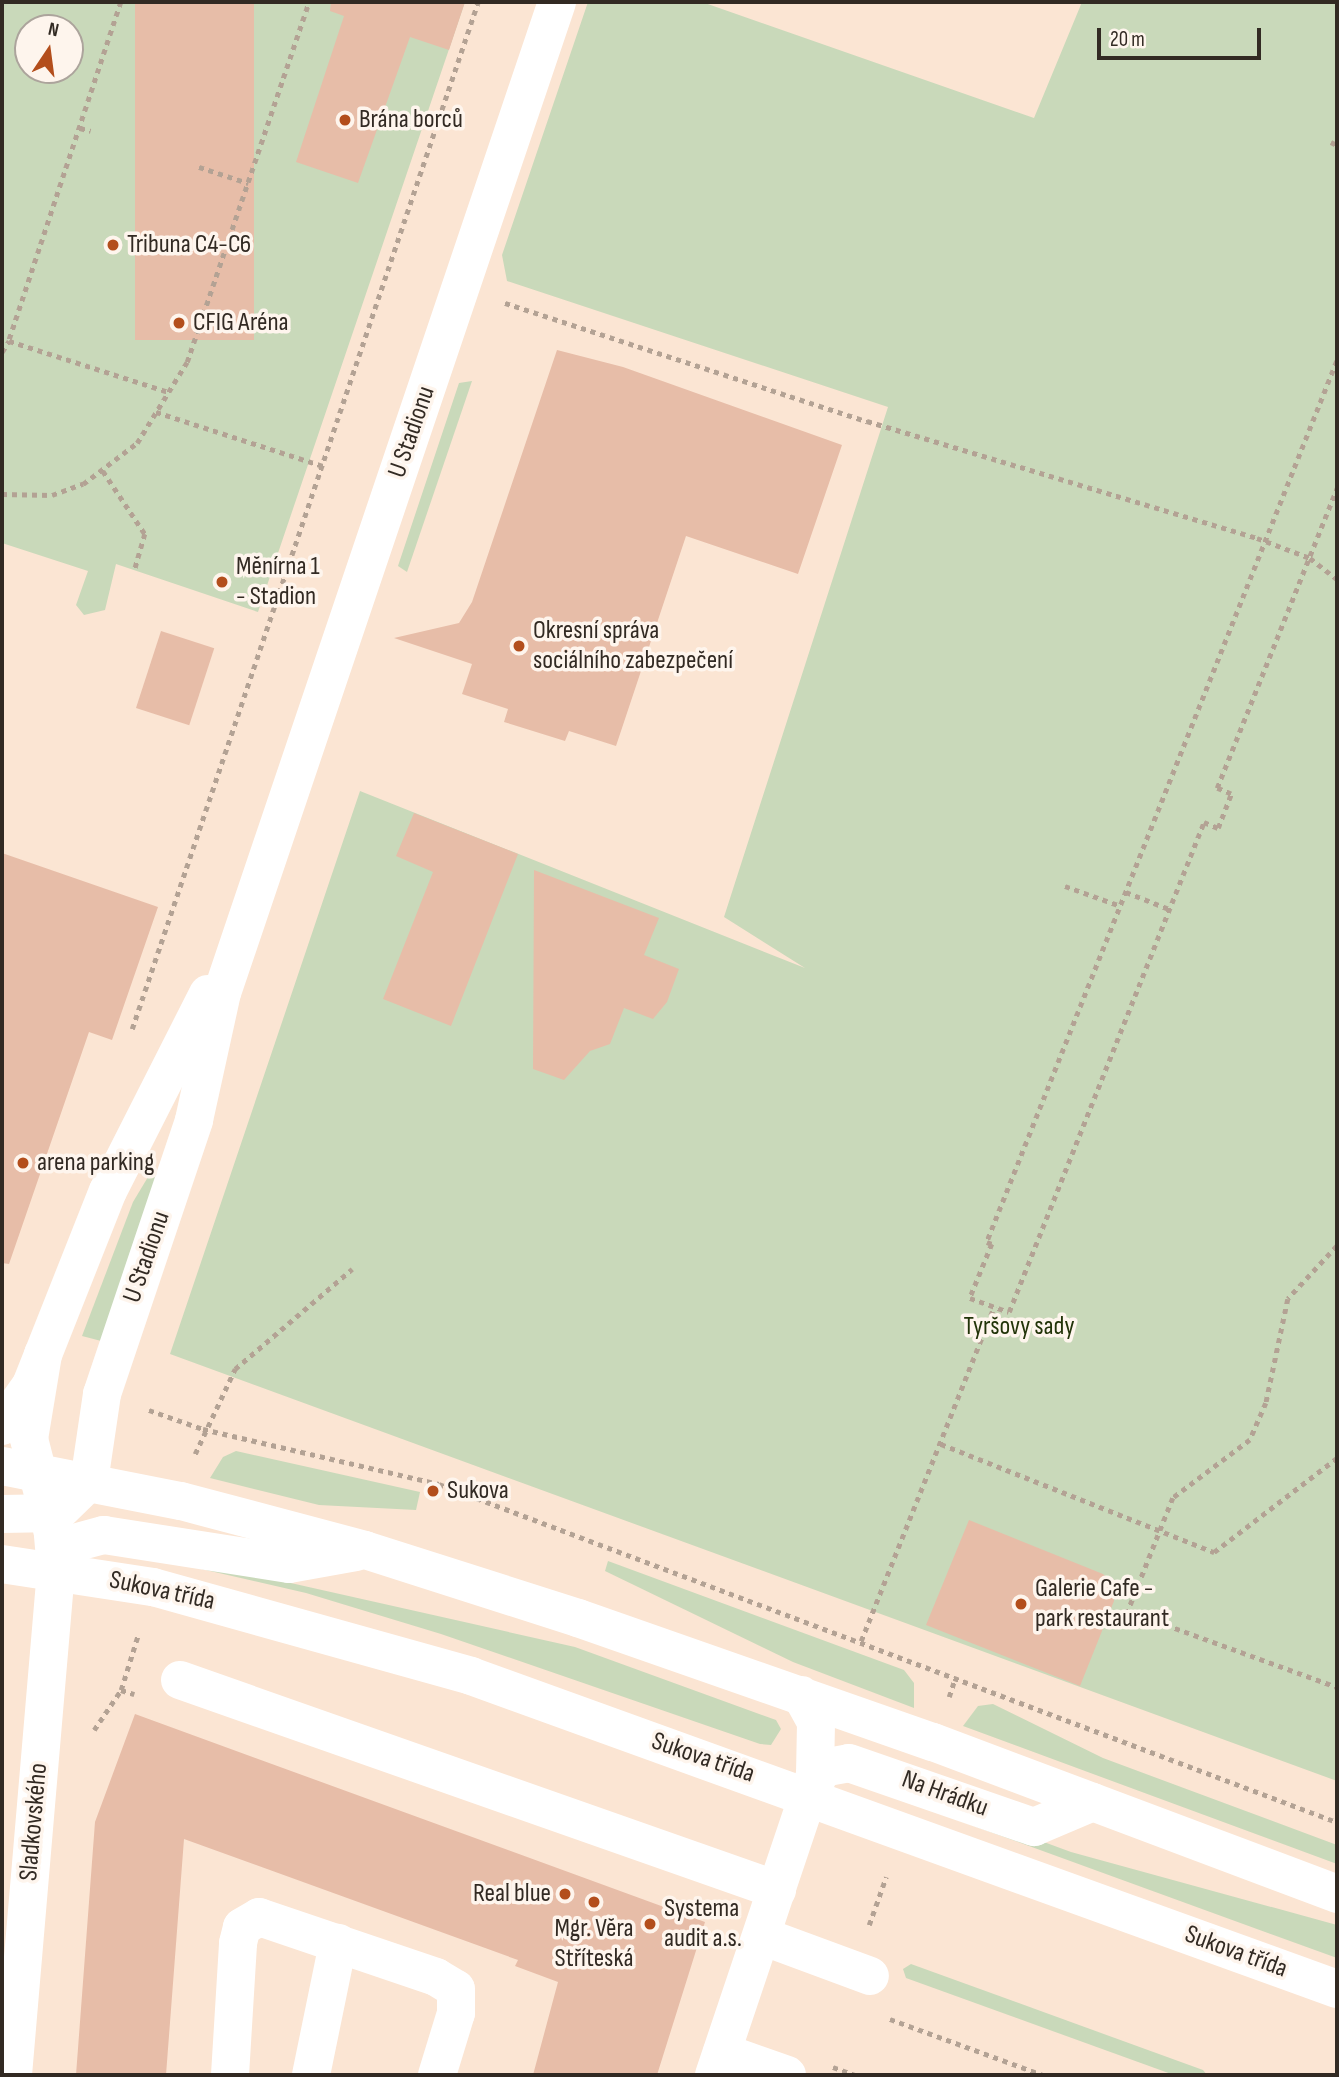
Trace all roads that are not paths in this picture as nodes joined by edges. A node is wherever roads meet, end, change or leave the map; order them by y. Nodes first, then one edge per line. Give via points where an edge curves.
1 (557, 2) edge
2 (267, 861) junction
3 (43, 1354) junction
4 (2, 1426) edge
5 (18, 1469) edge
6 (89, 1482) junction
7 (2, 1514) edge
8 (48, 1514) junction
9 (365, 1550) junction
10 (2, 1564) edge
11 (56, 1570) junction
12 (180, 1680) dead end
13 (801, 1695) junction
14 (809, 1795) junction
15 (1093, 1802) junction
16 (777, 1890) junction
17 (1337, 1894) edge
18 (762, 1936) junction
19 (338, 1943) junction
20 (870, 1976) dead end
21 (1337, 1989) edge
22 (718, 2064) edge
23 (12, 2075) edge
24 (230, 2075) edge
25 (311, 2075) edge
26 (438, 2075) edge
27 (787, 2075) edge

1 - 2 street, U Stadionu
2 - 3 street, U Stadionu via 211,988 108,1191
2 - 6 street, U Stadionu via 222,993 194,1120 105,1384
3 - 4 street, U Stadionu via 23,1400
3 - 5 street, U Stadionu
5 - 6 street, Sukova třída
5 - 8 street, U Stadionu
6 - 8 street via 64,1509
6 - 9 street, Sukova třída
7 - 8 street
8 - 11 street, U Stadionu
9 - 11 street, Sukova třída via 289,1564 104,1535 70,1544
9 - 13 street, Sukova třída
10 - 11 street, Sukova třída
11 - 14 street, Sukova třída via 297,1623 471,1676
11 - 23 street, Sladkovského
12 - 16 street
13 - 14 street, Na Hrádku via 812,1710 818,1738
13 - 15 street, Sukova třída
14 - 15 street, Na Hrádku via 822,1768 849,1763 919,1783 1034,1828
14 - 16 street, Na Hrádku
14 - 21 street, Sukova třída
15 - 17 street, Sukova třída
16 - 18 street, Na Hrádku
18 - 20 street
18 - 22 street, Na Hrádku
19 - 24 street via 259,1917 242,1927
19 - 25 street
19 - 26 street via 456,1989 456,2013
22 - 27 street

